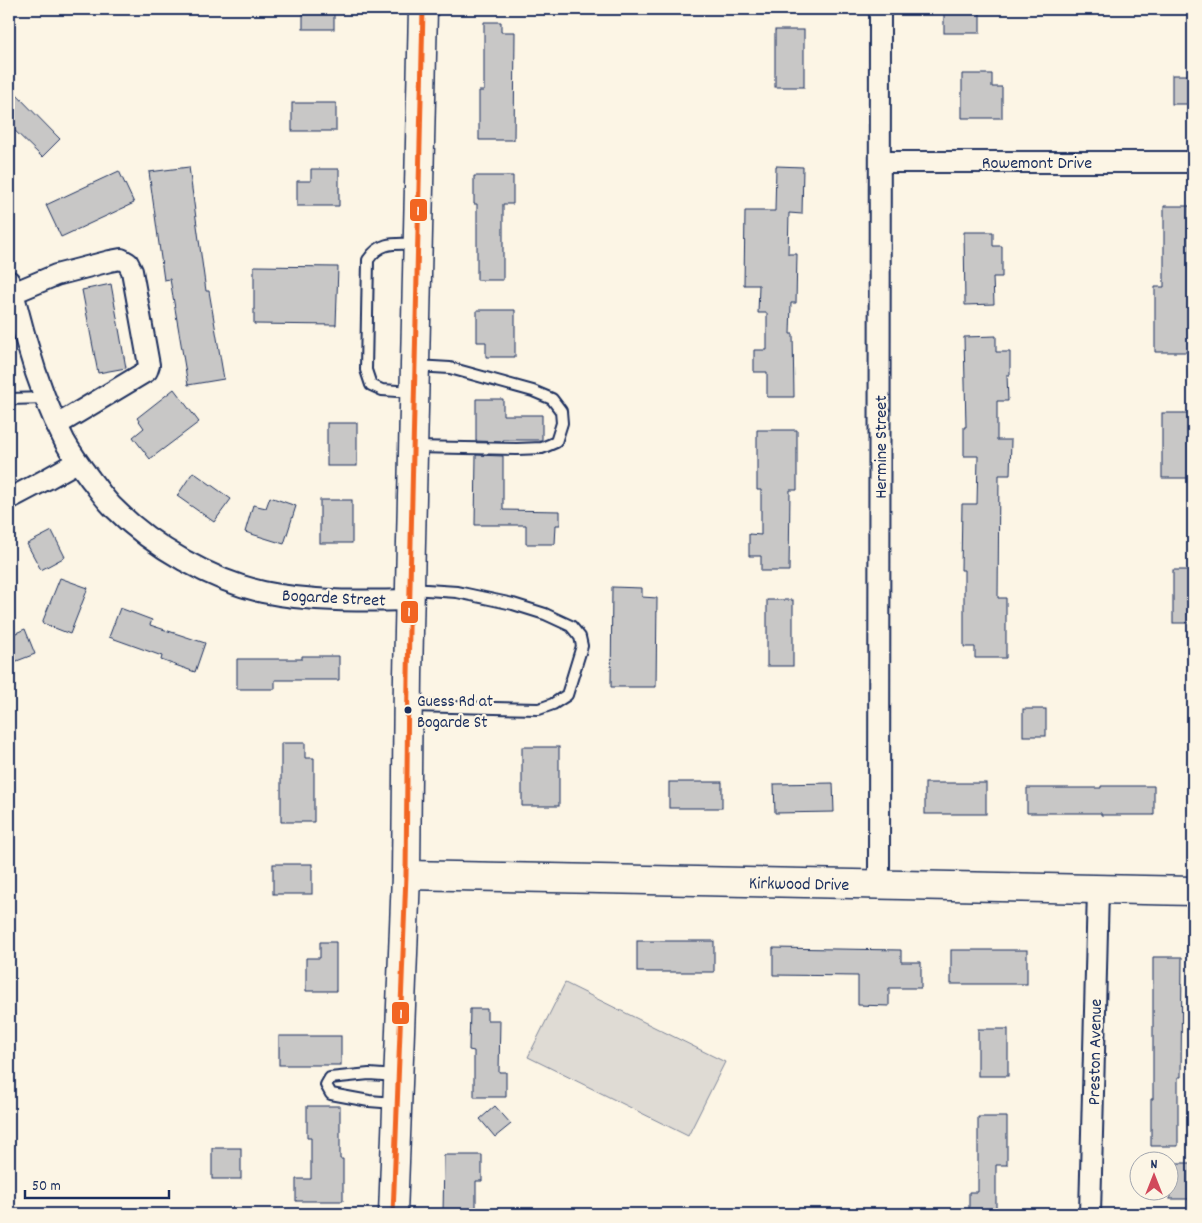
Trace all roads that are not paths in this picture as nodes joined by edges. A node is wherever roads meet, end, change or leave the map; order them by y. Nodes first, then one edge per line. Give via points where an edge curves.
1 (422, 9) edge
2 (880, 9) edge
3 (881, 162) junction
4 (1193, 162) edge
5 (417, 244) junction
6 (11, 287) edge
7 (414, 379) junction
8 (46, 398) junction
9 (9, 399) edge
10 (57, 425) junction
11 (413, 447) junction
12 (77, 462) junction
13 (9, 499) edge
14 (410, 594) junction
15 (408, 706) junction
16 (406, 875) junction
17 (878, 885) junction
18 (1098, 889) junction
19 (1193, 891) edge
20 (398, 1077) junction
21 (397, 1103) junction
22 (393, 1214) edge
23 (1090, 1214) edge

1 - 5 main road
2 - 3 street, Hermine Street
3 - 4 street, Rowemont Drive
3 - 17 street, Hermine Street
5 - 7 main road
5 - 7 lane via 386,244 374,251 368,260 366,370 371,385 382,390
6 - 8 street, Bogarde Street
6 - 10 street via 121,259 132,271 149,365 147,371
7 - 11 main road
7 - 11 lane via 450,368 533,391 552,399 561,411 562,423 556,442 542,448
8 - 9 lane
8 - 10 street, Bogarde Street
10 - 12 street, Bogarde Street
11 - 14 main road
12 - 13 street
12 - 14 street, Bogarde Street via 114,509 142,533 173,555 228,581 263,592 343,601
14 - 15 main road
14 - 15 lane via 457,592 512,604 572,626 582,646 567,695 539,709
15 - 16 main road
16 - 17 main road, Kirkwood Drive
16 - 20 main road
17 - 18 main road, Kirkwood Drive
18 - 19 main road, Kirkwood Drive
18 - 23 street, Preston Avenue
20 - 21 main road
20 - 21 lane via 369,1074 330,1078 326,1085 331,1094
21 - 22 main road

